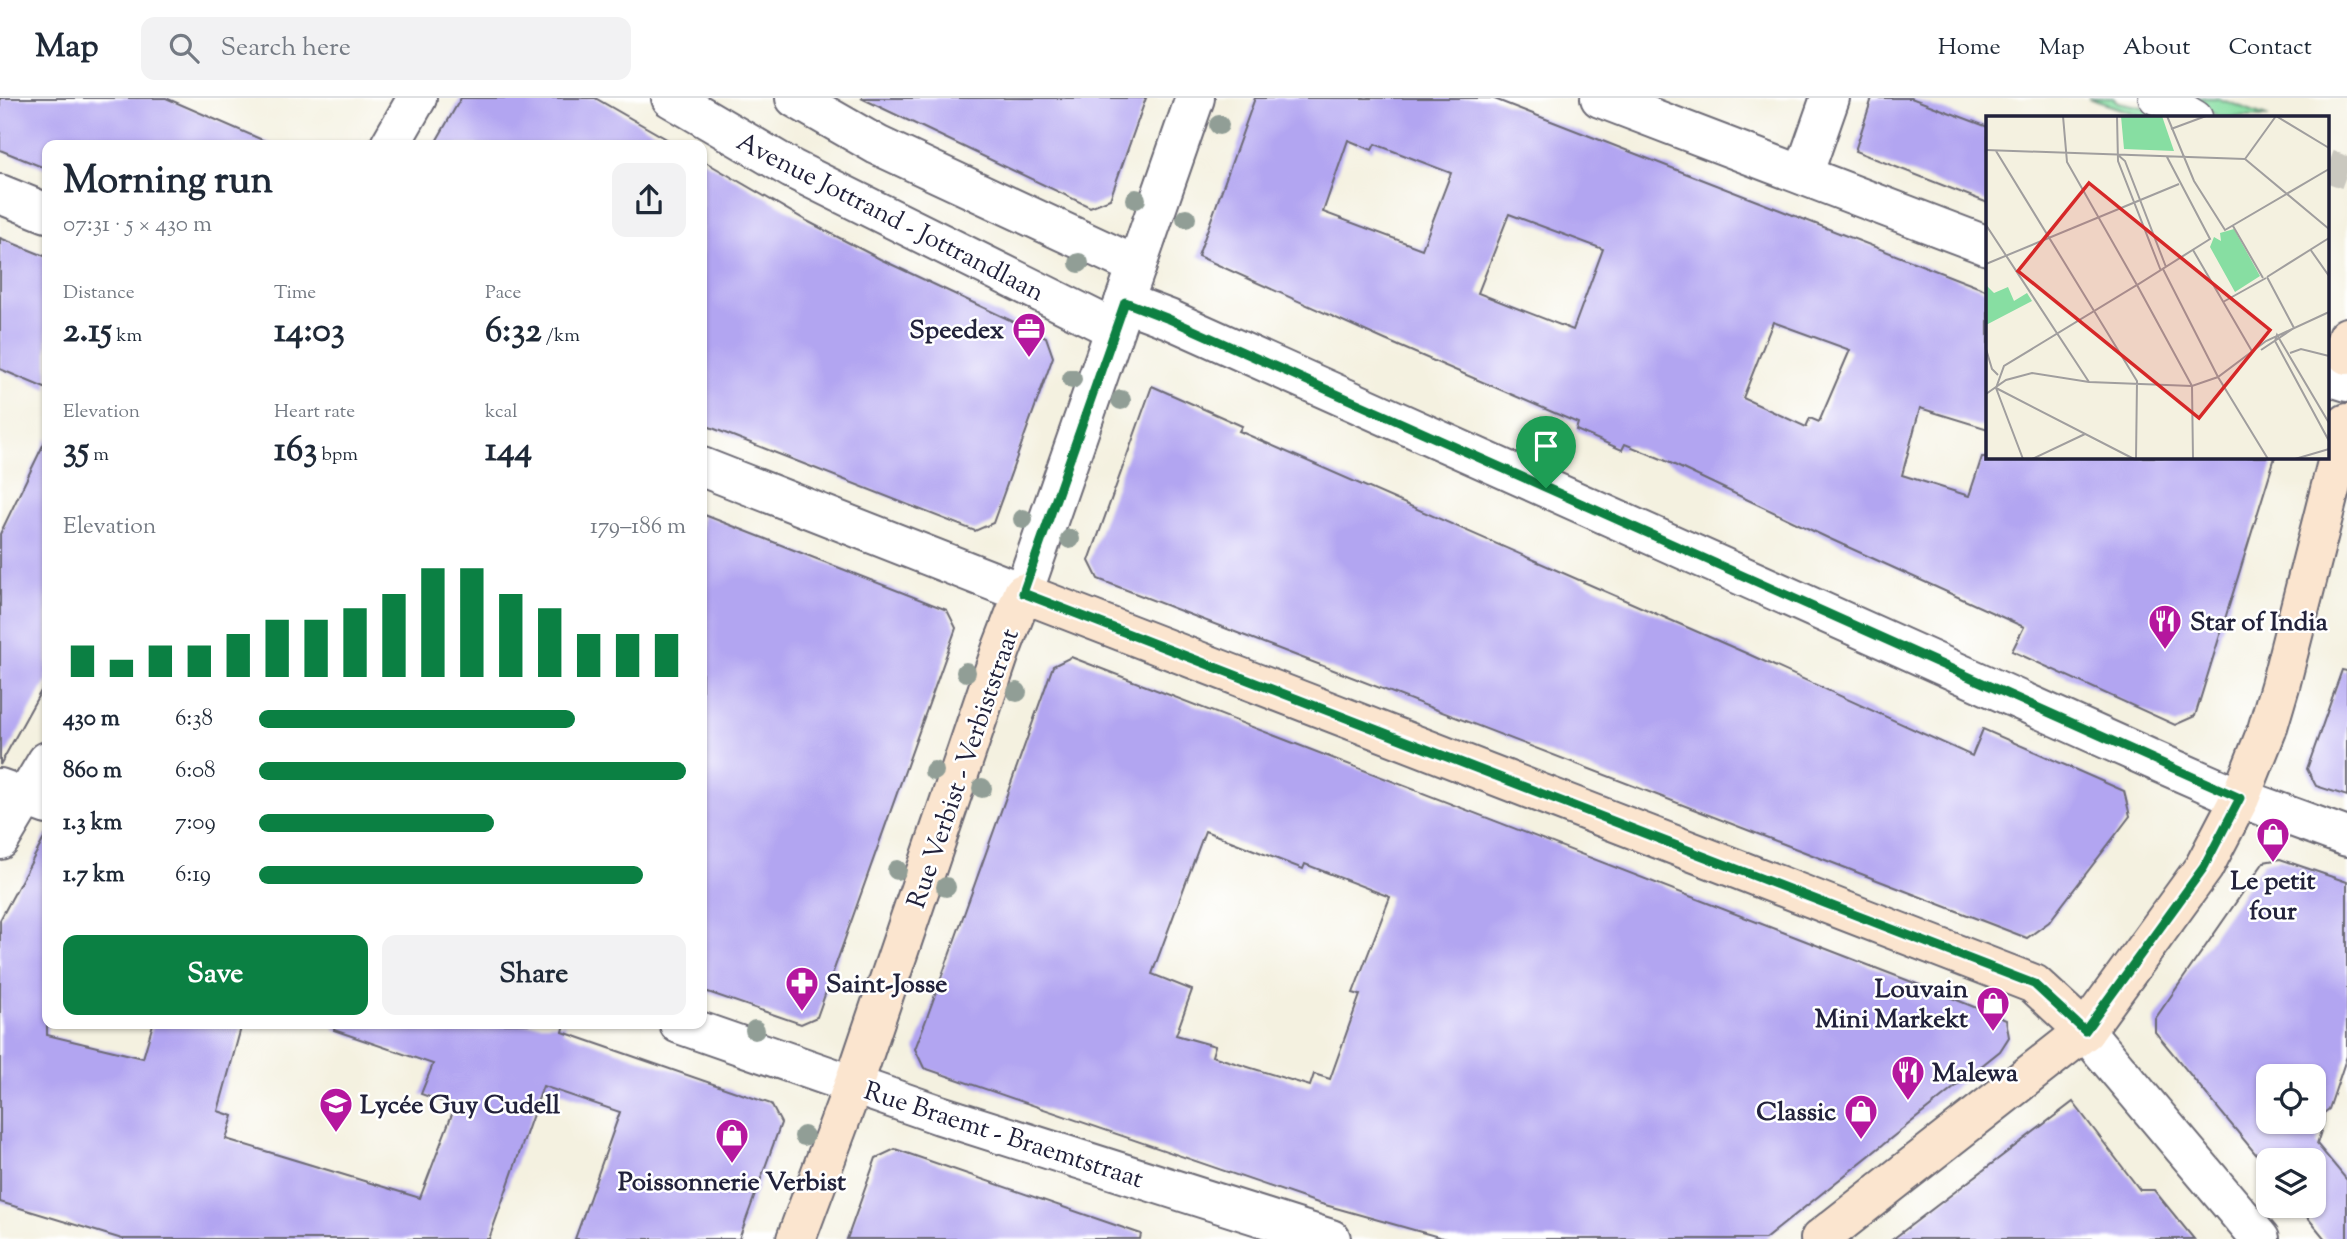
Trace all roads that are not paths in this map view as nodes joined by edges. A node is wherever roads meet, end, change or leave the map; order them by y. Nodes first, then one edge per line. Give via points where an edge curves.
1 (416, 98) edge
2 (671, 98) edge
3 (795, 98) edge
4 (1195, 98) edge
5 (1600, 98) edge
6 (1830, 98) edge
7 (2155, 98) edge
8 (2194, 116) edge
9 (393, 140) edge
10 (1803, 174) junction
11 (0, 194) edge
12 (42, 211) edge
13 (1986, 245) edge
14 (1137, 266) junction
15 (1119, 316) junction
16 (2347, 337) edge
17 (2347, 355) edge
18 (2330, 377) edge
19 (2347, 383) edge
20 (2347, 423) edge
21 (707, 469) edge
22 (1023, 593) junction
23 (42, 769) edge
24 (24, 797) edge
25 (2240, 798) junction
26 (2347, 837) edge
27 (0, 840) edge
28 (693, 1029) edge
29 (2085, 1031) junction
30 (853, 1086) junction
31 (796, 1239) edge
32 (1331, 1239) edge
33 (1820, 1239) edge
34 (2260, 1239) edge

1 - 9 street
2 - 15 street, Avenue Jottrand - Jottrandlaan via 792,169
3 - 14 street via 877,145
4 - 14 street, Rue Verbist - Verbiststraat
5 - 10 street
6 - 10 street
7 - 8 street
10 - 13 street
11 - 12 street
14 - 15 street, Rue Verbist - Verbiststraat
15 - 22 street, Rue Verbist - Verbiststraat
15 - 25 street, Avenue Jottrand - Jottrandlaan via 1169,319
16 - 17 main road
18 - 19 street
20 - 25 main road via 2280,686
21 - 22 street
22 - 29 main road via 2034,984
22 - 30 main road, Rue Verbist - Verbiststraat
23 - 24 street
24 - 27 street
25 - 26 street, Avenue Jottrand - Jottrandlaan
25 - 29 main road via 2204,867
28 - 30 street, Rue Braemt - Braemtstraat
29 - 33 main road
29 - 34 street
30 - 31 main road, Rue Verbist - Verbiststraat
30 - 32 street, Rue Braemt - Braemtstraat

